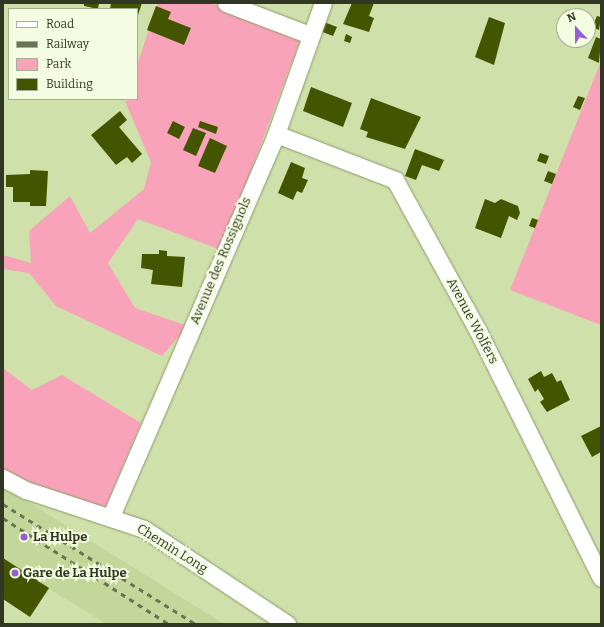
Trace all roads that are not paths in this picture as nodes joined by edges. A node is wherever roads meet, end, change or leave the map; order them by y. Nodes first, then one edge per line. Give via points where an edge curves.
1 (226, 3) edge
2 (323, 3) edge
3 (310, 35) junction
4 (276, 134) junction
5 (3, 478) edge
6 (110, 516) junction
7 (601, 578) edge
8 (287, 624) edge

1 - 3 street
2 - 3 street, Avenue des Rossignols
3 - 4 street, Avenue des Rossignols
4 - 6 street, Avenue des Rossignols
4 - 7 street, Avenue Wolfers via 395,180 477,329
5 - 6 street, Chemin Long via 26,490
6 - 8 street, Chemin Long via 144,529

